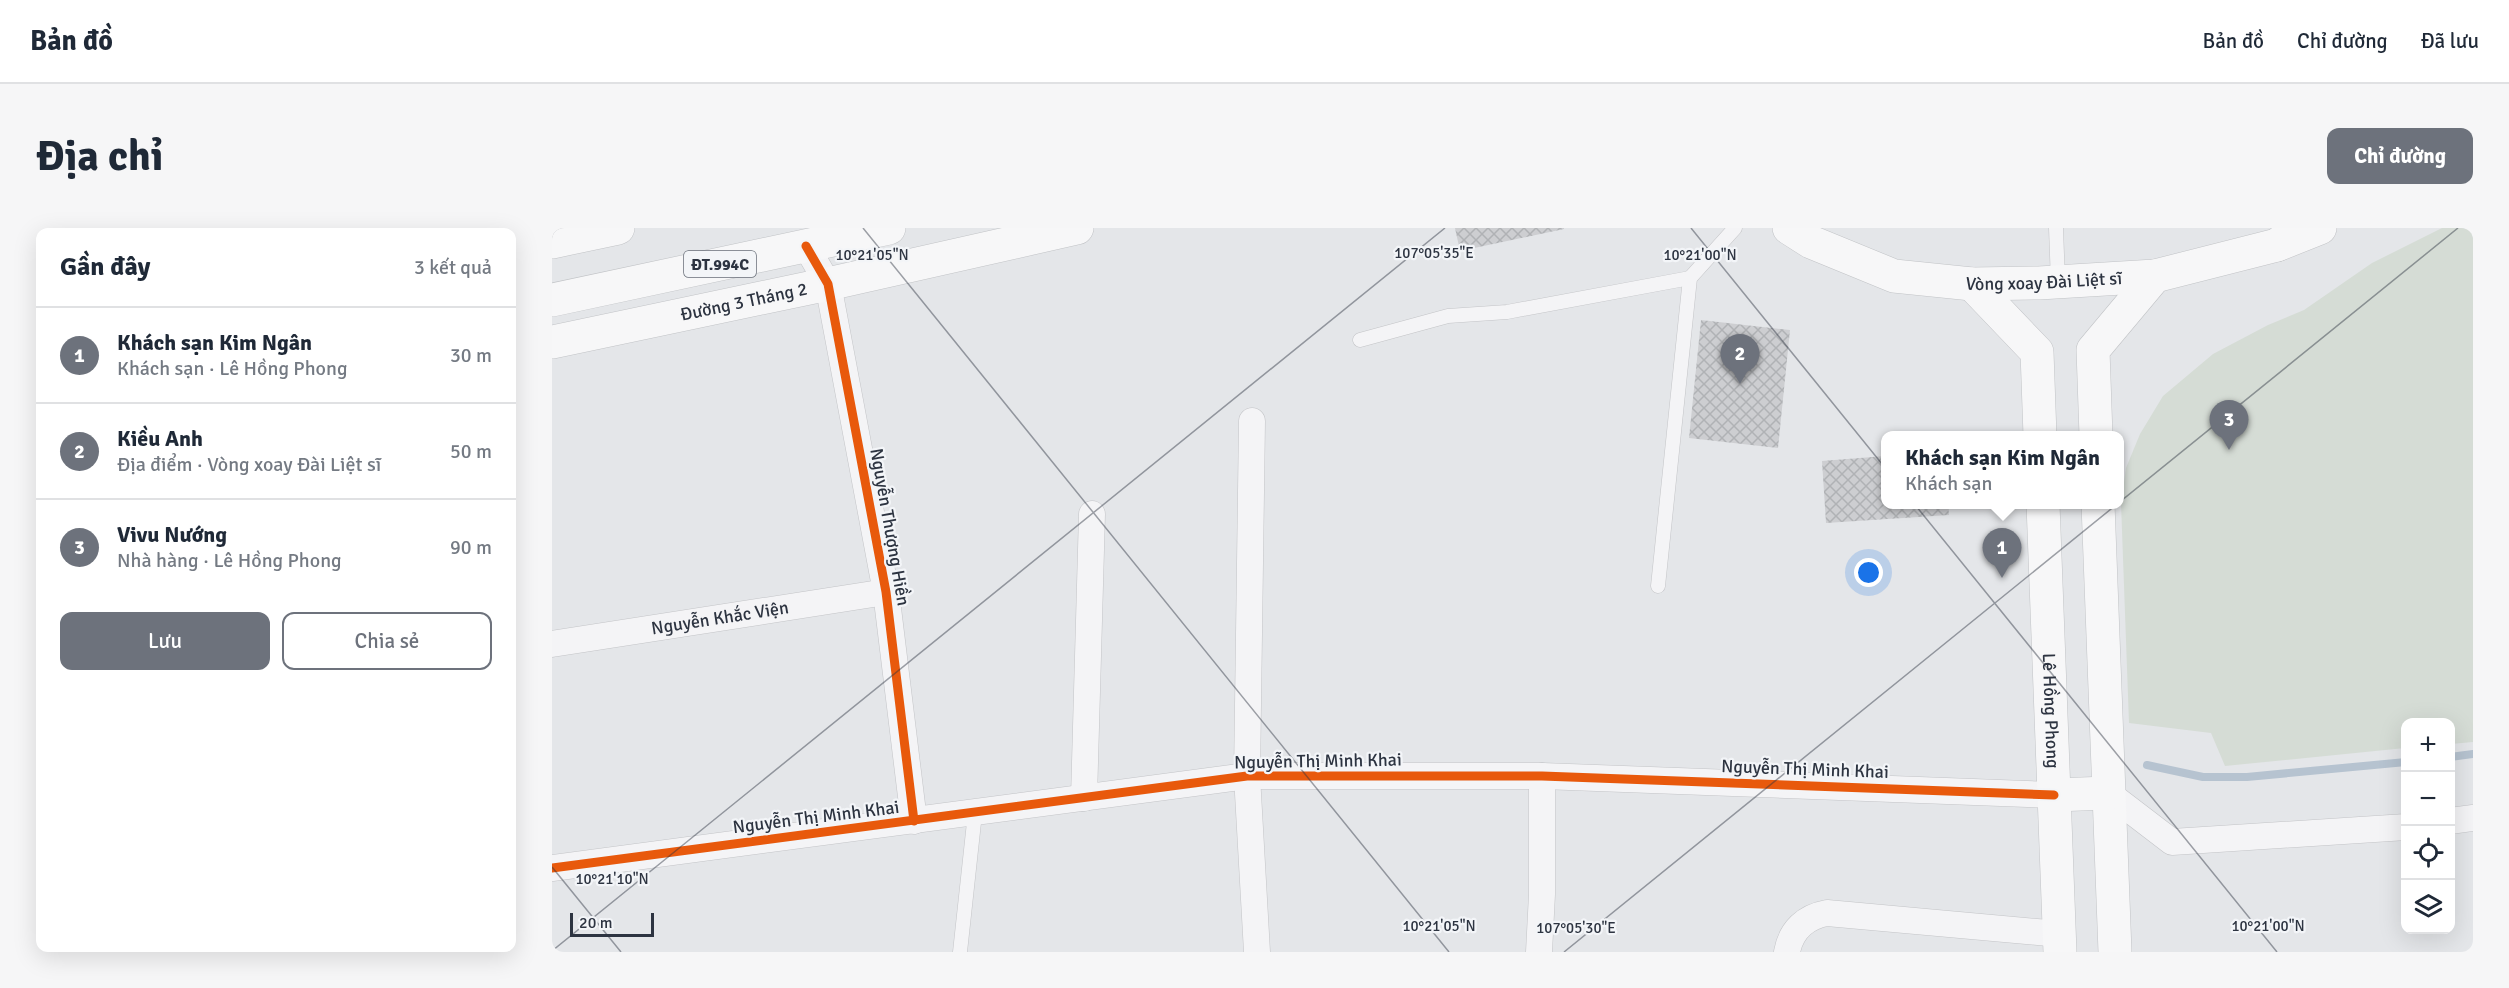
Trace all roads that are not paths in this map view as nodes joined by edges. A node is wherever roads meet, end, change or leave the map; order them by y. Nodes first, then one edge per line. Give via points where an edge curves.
1 (618, 228) edge
2 (889, 228) edge
3 (1077, 228) edge
4 (1735, 228) edge
5 (1789, 228) edge
6 (2056, 228) edge
7 (2320, 228) edge
8 (2288, 237) edge
9 (552, 243) edge
10 (806, 246) junction
11 (2156, 276) junction
12 (1690, 278) junction
13 (2058, 282) junction
14 (828, 284) junction
15 (1972, 284) junction
16 (552, 300) edge
17 (1360, 340) dead end
18 (552, 342) edge
19 (1252, 421) dead end
20 (2040, 431) edge
21 (2096, 431) edge
22 (2043, 509) edge
23 (2098, 509) edge
24 (1092, 514) dead end
25 (1658, 586) dead end
26 (886, 592) junction
27 (552, 644) edge
28 (1247, 776) junction
29 (1542, 776) junction
30 (2108, 793) junction
31 (2054, 795) junction
32 (1084, 798) junction
33 (975, 813) junction
34 (2473, 818) edge
35 (2455, 820) edge
36 (914, 821) junction
37 (2401, 826) edge
38 (552, 868) edge
39 (2060, 943) edge
40 (960, 952) edge
41 (1257, 952) edge
42 (1539, 952) edge
43 (1787, 952) edge
44 (2115, 952) edge

1 - 9 main road
2 - 10 main road, ĐT.994C
3 - 14 main road, Đường 3 Tháng 2 / ĐT.994C
4 - 12 lane
5 - 15 main road, Vòng xoay Đài Liệt sĩ via 1810,242 1894,276
6 - 13 lane
7 - 8 main road, Vòng xoay Đài Liệt sĩ
8 - 11 main road, Vòng xoay Đài Liệt sĩ
10 - 14 street, Nguyễn Thượng Hiền
10 - 16 main road, ĐT.994C
11 - 13 main road, Vòng xoay Đài Liệt sĩ
11 - 21 main road via 2093,350
12 - 17 lane via 1507,312 1448,316
12 - 25 lane
13 - 15 main road, Vòng xoay Đài Liệt sĩ
14 - 18 main road, Đường 3 Tháng 2 / ĐT.994C
14 - 26 street, Nguyễn Thượng Hiền
15 - 20 main road via 2037,352
19 - 28 street
22 - 31 main road, Lê Hồng Phong
23 - 30 main road
24 - 32 street
26 - 27 street, Nguyễn Khắc Viện
26 - 36 street, Nguyễn Thượng Hiền
28 - 29 street, Nguyễn Thị Minh Khai
28 - 32 street, Nguyễn Thị Minh Khai
28 - 41 street
29 - 31 street, Nguyễn Thị Minh Khai
29 - 42 street
30 - 31 main road
30 - 37 street via 2172,842
30 - 44 main road
31 - 39 main road, Lê Hồng Phong
32 - 33 street, Nguyễn Thị Minh Khai
33 - 36 street, Nguyễn Thị Minh Khai
33 - 40 lane
34 - 35 street
36 - 38 street, Nguyễn Thị Minh Khai
39 - 43 street via 1827,913 1816,915 1797,929

